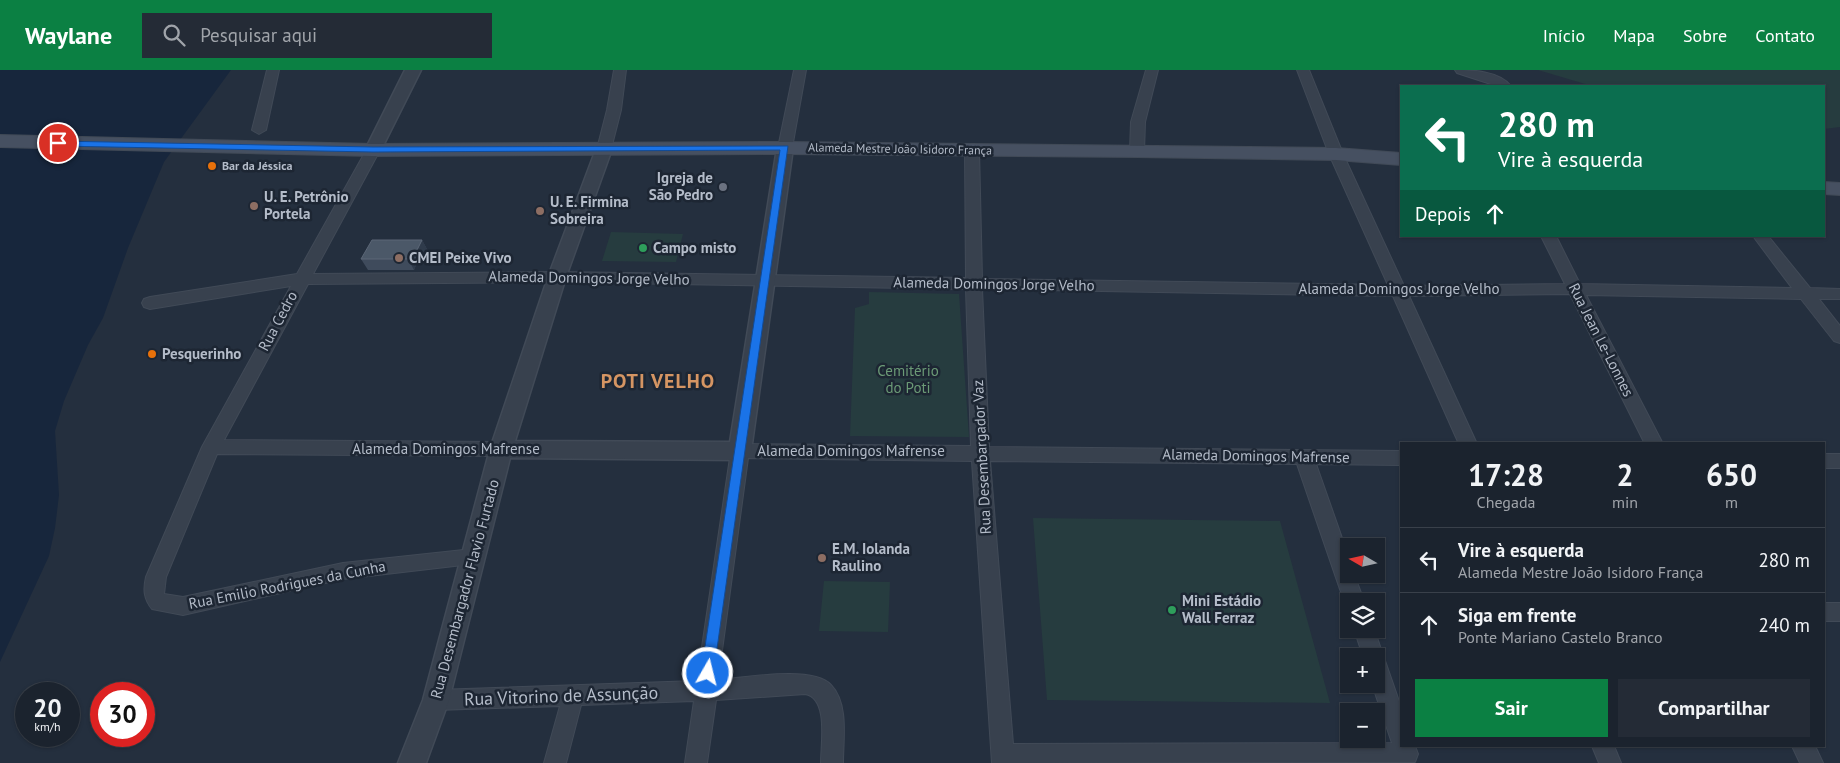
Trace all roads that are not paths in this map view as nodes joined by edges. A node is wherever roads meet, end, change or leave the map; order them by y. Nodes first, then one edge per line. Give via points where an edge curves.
1 (273, 70) edge
2 (414, 70) edge
3 (620, 70) edge
4 (800, 70) edge
5 (1152, 70) edge
6 (1303, 70) edge
7 (1461, 70) edge
8 (1504, 85) edge
9 (260, 130) dead end
10 (0, 142) edge
11 (785, 148) junction
12 (373, 150) junction
13 (604, 150) junction
14 (972, 150) junction
15 (1137, 151) junction
16 (1336, 154) junction
17 (1400, 159) edge
18 (1825, 188) edge
19 (1840, 189) edge
20 (1549, 237) edge
21 (1761, 237) edge
22 (557, 276) junction
23 (301, 278) junction
24 (767, 280) junction
25 (974, 284) junction
26 (1575, 289) junction
27 (1399, 291) junction
28 (1804, 292) junction
29 (1840, 294) edge
30 (150, 303) dead end
31 (1840, 337) edge
32 (1467, 442) edge
33 (1653, 442) edge
34 (211, 447) junction
35 (501, 449) junction
36 (740, 450) junction
37 (980, 452) junction
38 (1304, 457) junction
39 (1400, 458) edge
40 (1825, 461) edge
41 (1840, 461) edge
42 (473, 557) junction
43 (156, 578) joint
44 (1351, 593) edge
45 (1825, 612) edge
46 (1840, 612) edge
47 (1385, 690) edge
48 (706, 691) junction
49 (572, 696) junction
50 (436, 700) junction
51 (1400, 733) edge
52 (1603, 747) edge
53 (1804, 747) edge
54 (1406, 750) edge
55 (1207, 758) edge
56 (1002, 759) edge
57 (412, 763) edge
58 (555, 763) edge
59 (696, 763) edge
60 (832, 763) edge
61 (1610, 763) edge
62 (1812, 763) edge

1 - 9 street
2 - 12 street, Rua Cedro
3 - 13 street, Rua Desembargador Flavio Furtado
4 - 11 street
5 - 15 street via 1141,108
6 - 16 street
7 - 8 street
10 - 12 main road, Alameda Mestre João Isidoro França
11 - 13 main road, Alameda Mestre João Isidoro França
11 - 14 main road, Alameda Mestre João Isidoro França
11 - 24 street
12 - 13 main road, Alameda Mestre João Isidoro França
12 - 23 street, Rua Cedro
13 - 22 street, Rua Desembargador Flavio Furtado
14 - 15 main road, Alameda Mestre João Isidoro França
14 - 25 street, Rua Desembargador Vaz
15 - 16 main road, Alameda Mestre João Isidoro França
16 - 17 main road, Alameda Mestre João Isidoro França
16 - 27 street
18 - 19 main road
20 - 26 street, Rua Jean Le-Lonnes
21 - 28 street
22 - 23 street, Alameda Domingos Jorge Velho
22 - 24 street, Alameda Domingos Jorge Velho
22 - 35 street, Rua Desembargador Flavio Furtado
23 - 30 street, Alameda Domingos Jorge Velho
23 - 34 street, Rua Cedro
24 - 25 street, Alameda Domingos Jorge Velho
24 - 36 street
25 - 27 street, Alameda Domingos Jorge Velho
25 - 37 street, Rua Desembargador Vaz
26 - 27 street, Alameda Domingos Jorge Velho
26 - 28 street, Alameda Domingos Jorge Velho
26 - 33 street, Rua Jean Le-Lonnes
27 - 32 street
28 - 29 street, Alameda Domingos Jorge Velho
28 - 31 street
34 - 35 street, Alameda Domingos Mafrense
34 - 43 street, Rua Cedro
35 - 36 street, Alameda Domingos Mafrense
35 - 42 street, Rua Desembargador Flavio Furtado
36 - 37 street, Alameda Domingos Mafrense
36 - 48 street
37 - 38 street, Alameda Domingos Mafrense
37 - 56 street, Rua Desembargador Vaz
38 - 39 street, Alameda Domingos Mafrense
38 - 44 street
40 - 41 street
42 - 43 street, Rua Emilio Rodrigues da Cunha via 343,571 183,606 159,603 154,598 152,589
42 - 50 street, Rua Desembargador Flavio Furtado
45 - 46 street
47 - 51 street
48 - 49 street, Rua Vitorino de Assunção
48 - 59 street
48 - 60 street, Rua Vitorino de Assunção via 805,684 817,686 828,698
49 - 50 street, Rua Vitorino de Assunção
49 - 58 street
50 - 57 street, Rua Desembargador Flavio Furtado
52 - 61 street
53 - 62 street
54 - 55 street
55 - 56 street

